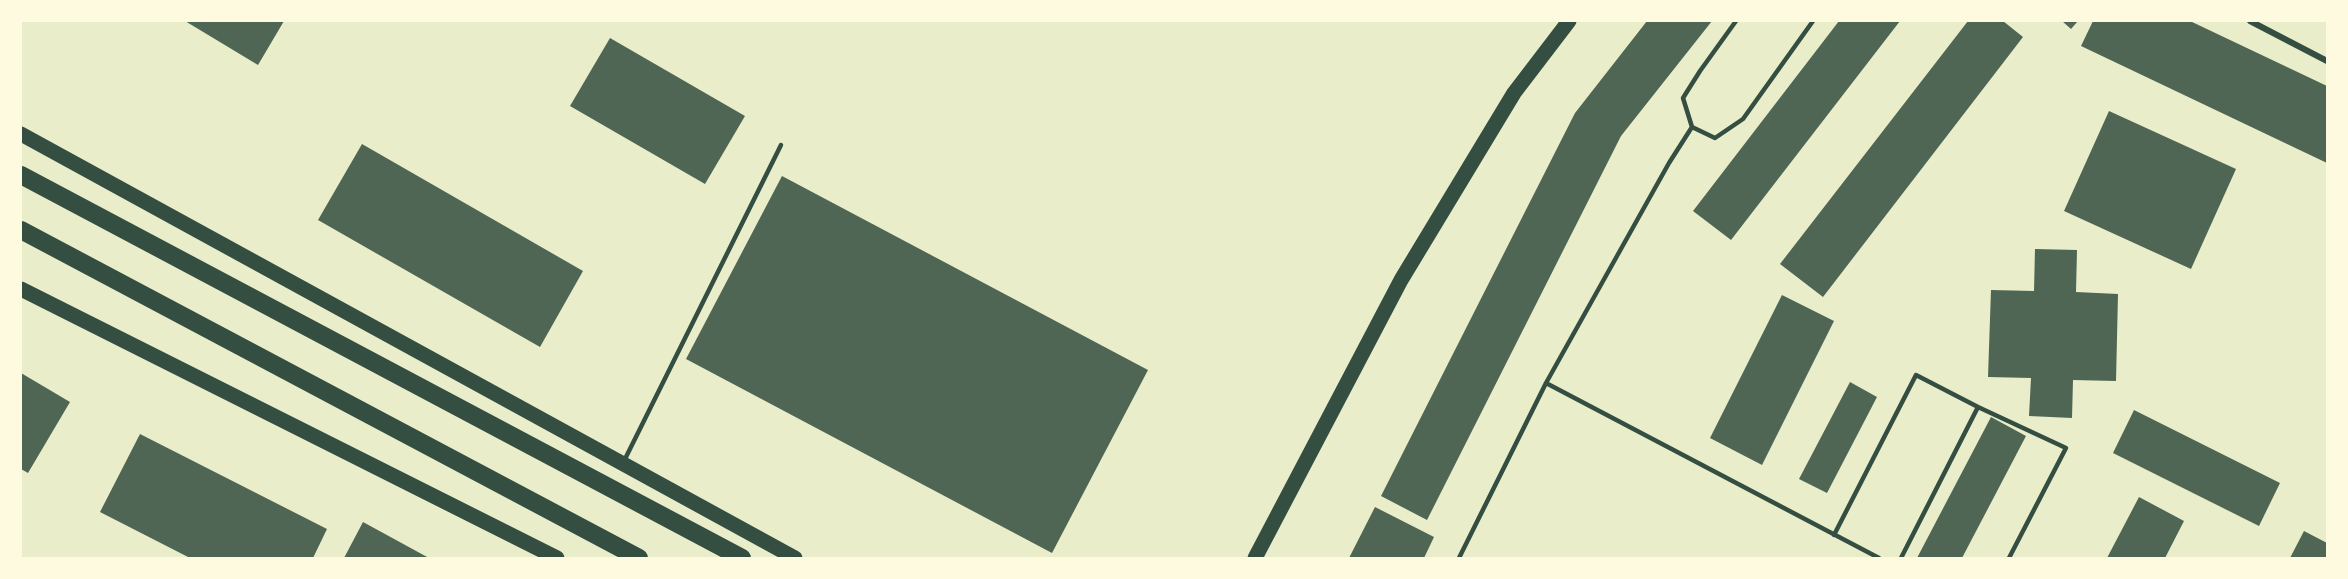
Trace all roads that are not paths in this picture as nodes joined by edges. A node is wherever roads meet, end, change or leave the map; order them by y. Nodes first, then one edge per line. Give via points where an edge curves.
1 (1569, 21) edge
2 (1736, 21) edge
3 (1813, 21) edge
4 (2250, 21) edge
5 (2327, 60) edge
6 (1692, 127) junction
7 (21, 134) edge
8 (782, 145) dead end
9 (21, 176) edge
10 (21, 230) edge
11 (21, 289) edge
12 (1546, 383) junction
13 (1978, 407) junction
14 (622, 464) junction
15 (1834, 535) junction
16 (557, 558) edge
17 (639, 558) edge
18 (742, 558) edge
19 (795, 558) edge
20 (1255, 558) edge
21 (1459, 558) edge
22 (1879, 558) edge
23 (1901, 558) edge
24 (2009, 558) edge

1 - 20 main road via 1514,93 1401,280
2 - 6 lane via 1683,98
3 - 6 lane via 1743,119 1714,138
4 - 5 street
6 - 12 lane
7 - 14 main road
8 - 14 lane
9 - 18 highway
10 - 17 highway
11 - 16 main road
12 - 15 lane
12 - 21 lane
13 - 15 lane via 1916,375
13 - 23 lane
13 - 24 lane via 2066,448
14 - 19 main road
15 - 22 lane

